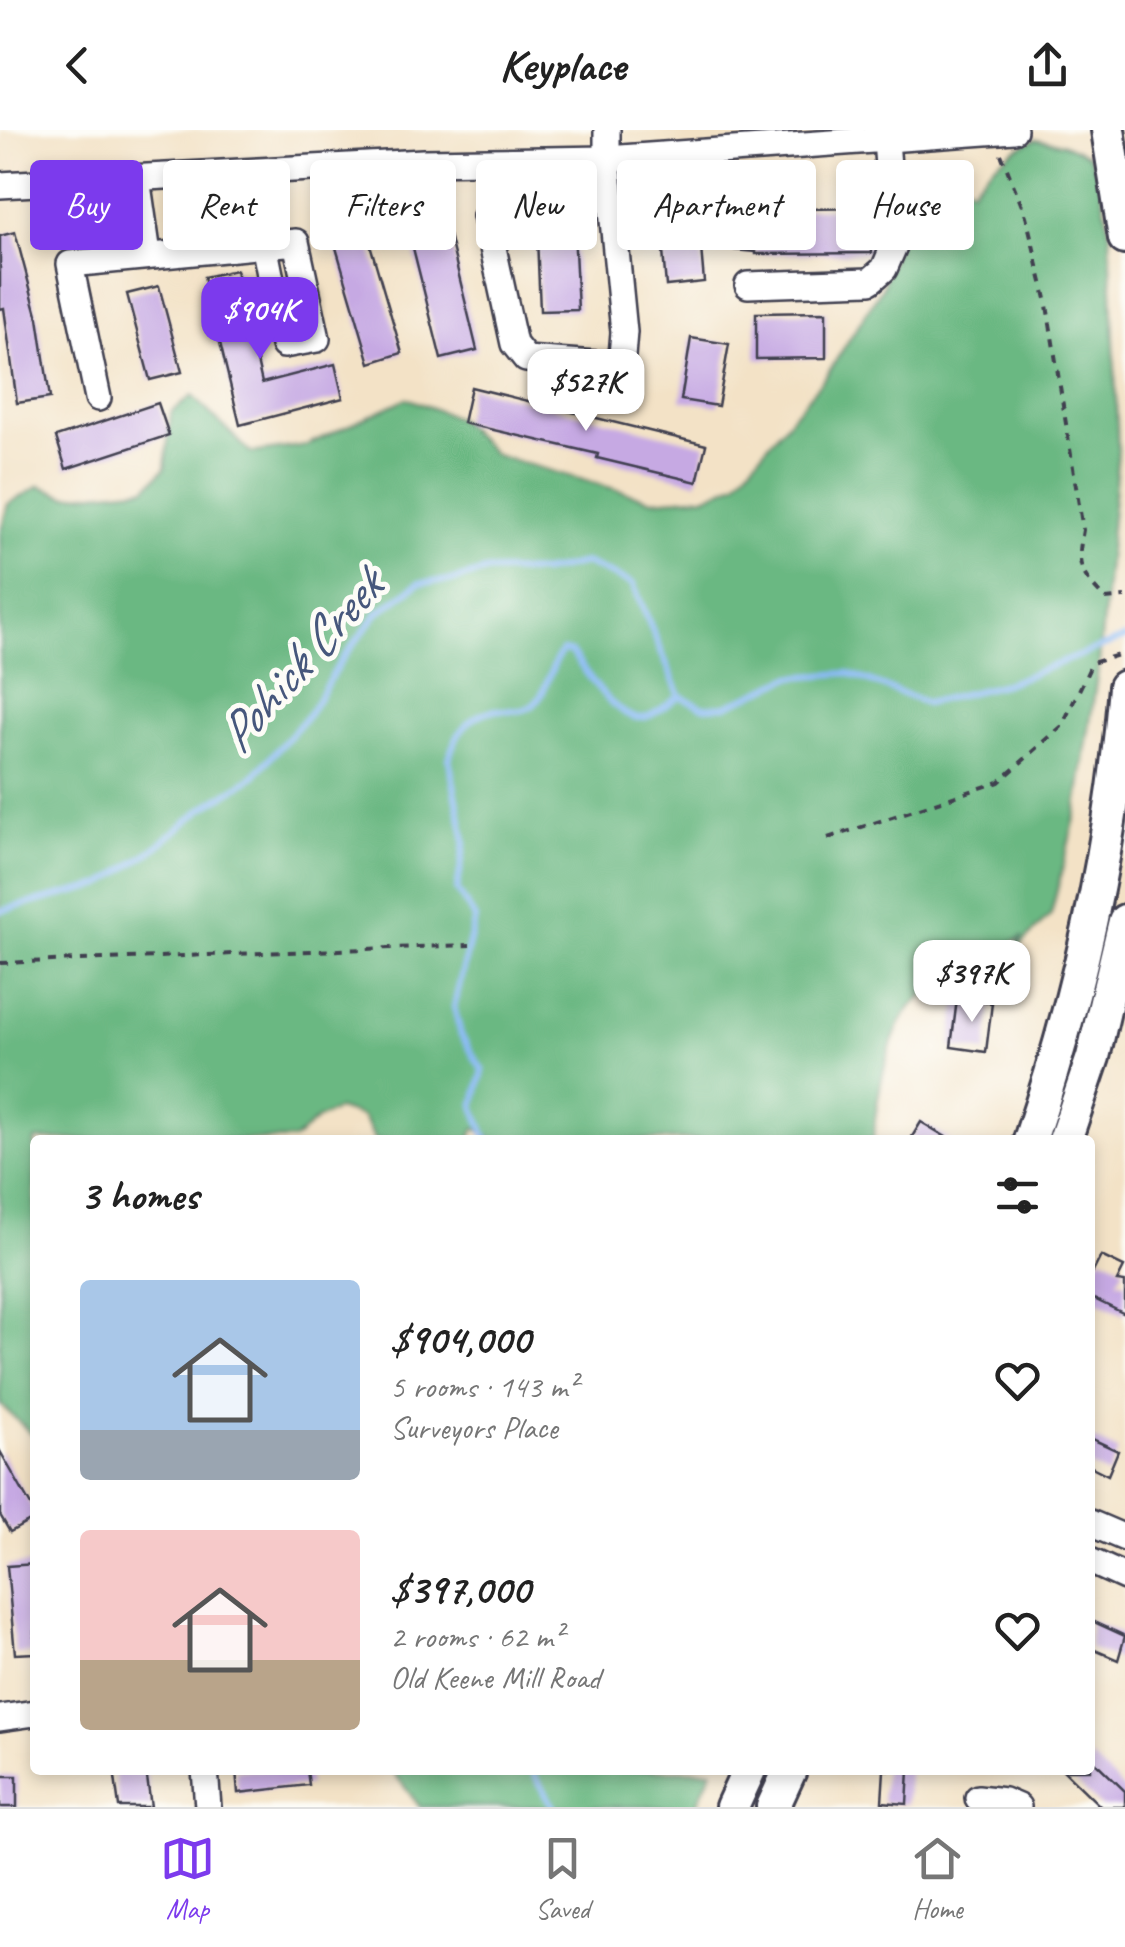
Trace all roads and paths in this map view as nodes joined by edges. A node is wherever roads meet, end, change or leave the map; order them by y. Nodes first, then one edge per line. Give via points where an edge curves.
1 (607, 130) edge
2 (1108, 130) edge
3 (1004, 131) edge
4 (886, 140) junction
5 (607, 159) junction
6 (143, 178) edge
7 (30, 184) edge
8 (0, 186) edge
9 (143, 219) edge
10 (1125, 238) edge
11 (493, 250) edge
12 (148, 254) junction
13 (748, 285) dead end
14 (317, 339) dead end
15 (98, 398) dead end
16 (1125, 597) edge
17 (1125, 653) edge
18 (1125, 686) edge
19 (1124, 698) edge
20 (828, 838) dead end
21 (1125, 921) edge
22 (470, 945) dead end
23 (0, 963) edge
24 (1032, 1135) edge
25 (1067, 1135) edge
26 (1095, 1525) edge
27 (1125, 1538) edge
28 (1095, 1563) edge
29 (1125, 1576) edge
30 (30, 1714) edge
31 (0, 1718) edge
32 (205, 1775) edge
33 (747, 1775) edge
34 (788, 1775) edge
35 (978, 1798) dead end
36 (208, 1807) edge
37 (732, 1807) edge
38 (773, 1807) edge
39 (1018, 1807) edge

1 - 5 street
2 - 10 main road
3 - 4 street
3 - 16 path via 1046,299 1082,530 1078,558 1082,573 1106,599
4 - 5 street
4 - 13 street via 894,246 884,269 870,281
5 - 6 street
5 - 11 street via 622,356 610,364 526,358 514,344
7 - 8 street
9 - 12 street
12 - 14 street via 296,242
12 - 15 street via 70,264
17 - 20 path via 1092,663 1062,726 999,782
18 - 19 main road
19 - 24 main road via 1087,936
21 - 25 main road
22 - 23 path
26 - 27 street
28 - 29 street
30 - 31 street
32 - 36 street
33 - 37 main road
34 - 38 main road
35 - 39 street

